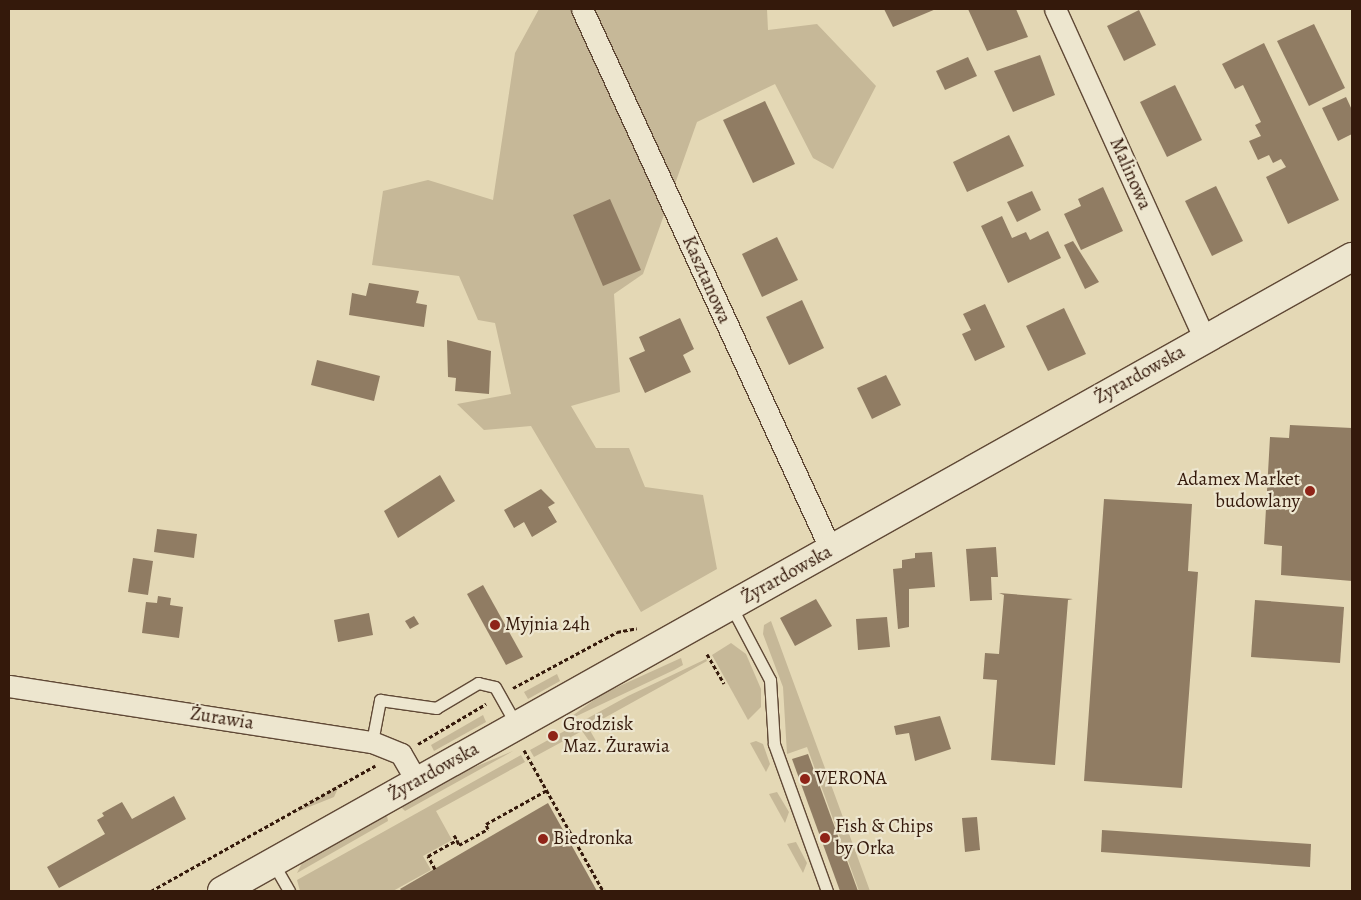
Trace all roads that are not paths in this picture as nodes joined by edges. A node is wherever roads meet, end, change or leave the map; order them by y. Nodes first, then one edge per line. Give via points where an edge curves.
1 (582, 9) edge
2 (1055, 9) edge
3 (1352, 257) edge
4 (1205, 339) junction
5 (831, 550) junction
6 (731, 606) junction
7 (9, 686) edge
8 (520, 738) junction
9 (372, 742) junction
10 (418, 782) junction
11 (273, 863) junction
12 (222, 891) edge
13 (289, 891) edge
14 (827, 891) edge

1 - 5 street, Kasztanowa
2 - 4 street, Malinowa
3 - 4 main road, Żyrardowska
4 - 5 main road, Żyrardowska
5 - 6 main road, Żyrardowska
6 - 8 main road, Żyrardowska
6 - 14 lane via 770,680 774,744
7 - 9 street, Żurawia
8 - 9 lane via 495,687 478,683 436,708 380,700
8 - 10 main road, Żyrardowska
9 - 10 street, Żurawia via 401,754
10 - 11 main road, Żyrardowska
11 - 12 main road, Żyrardowska
11 - 13 lane

